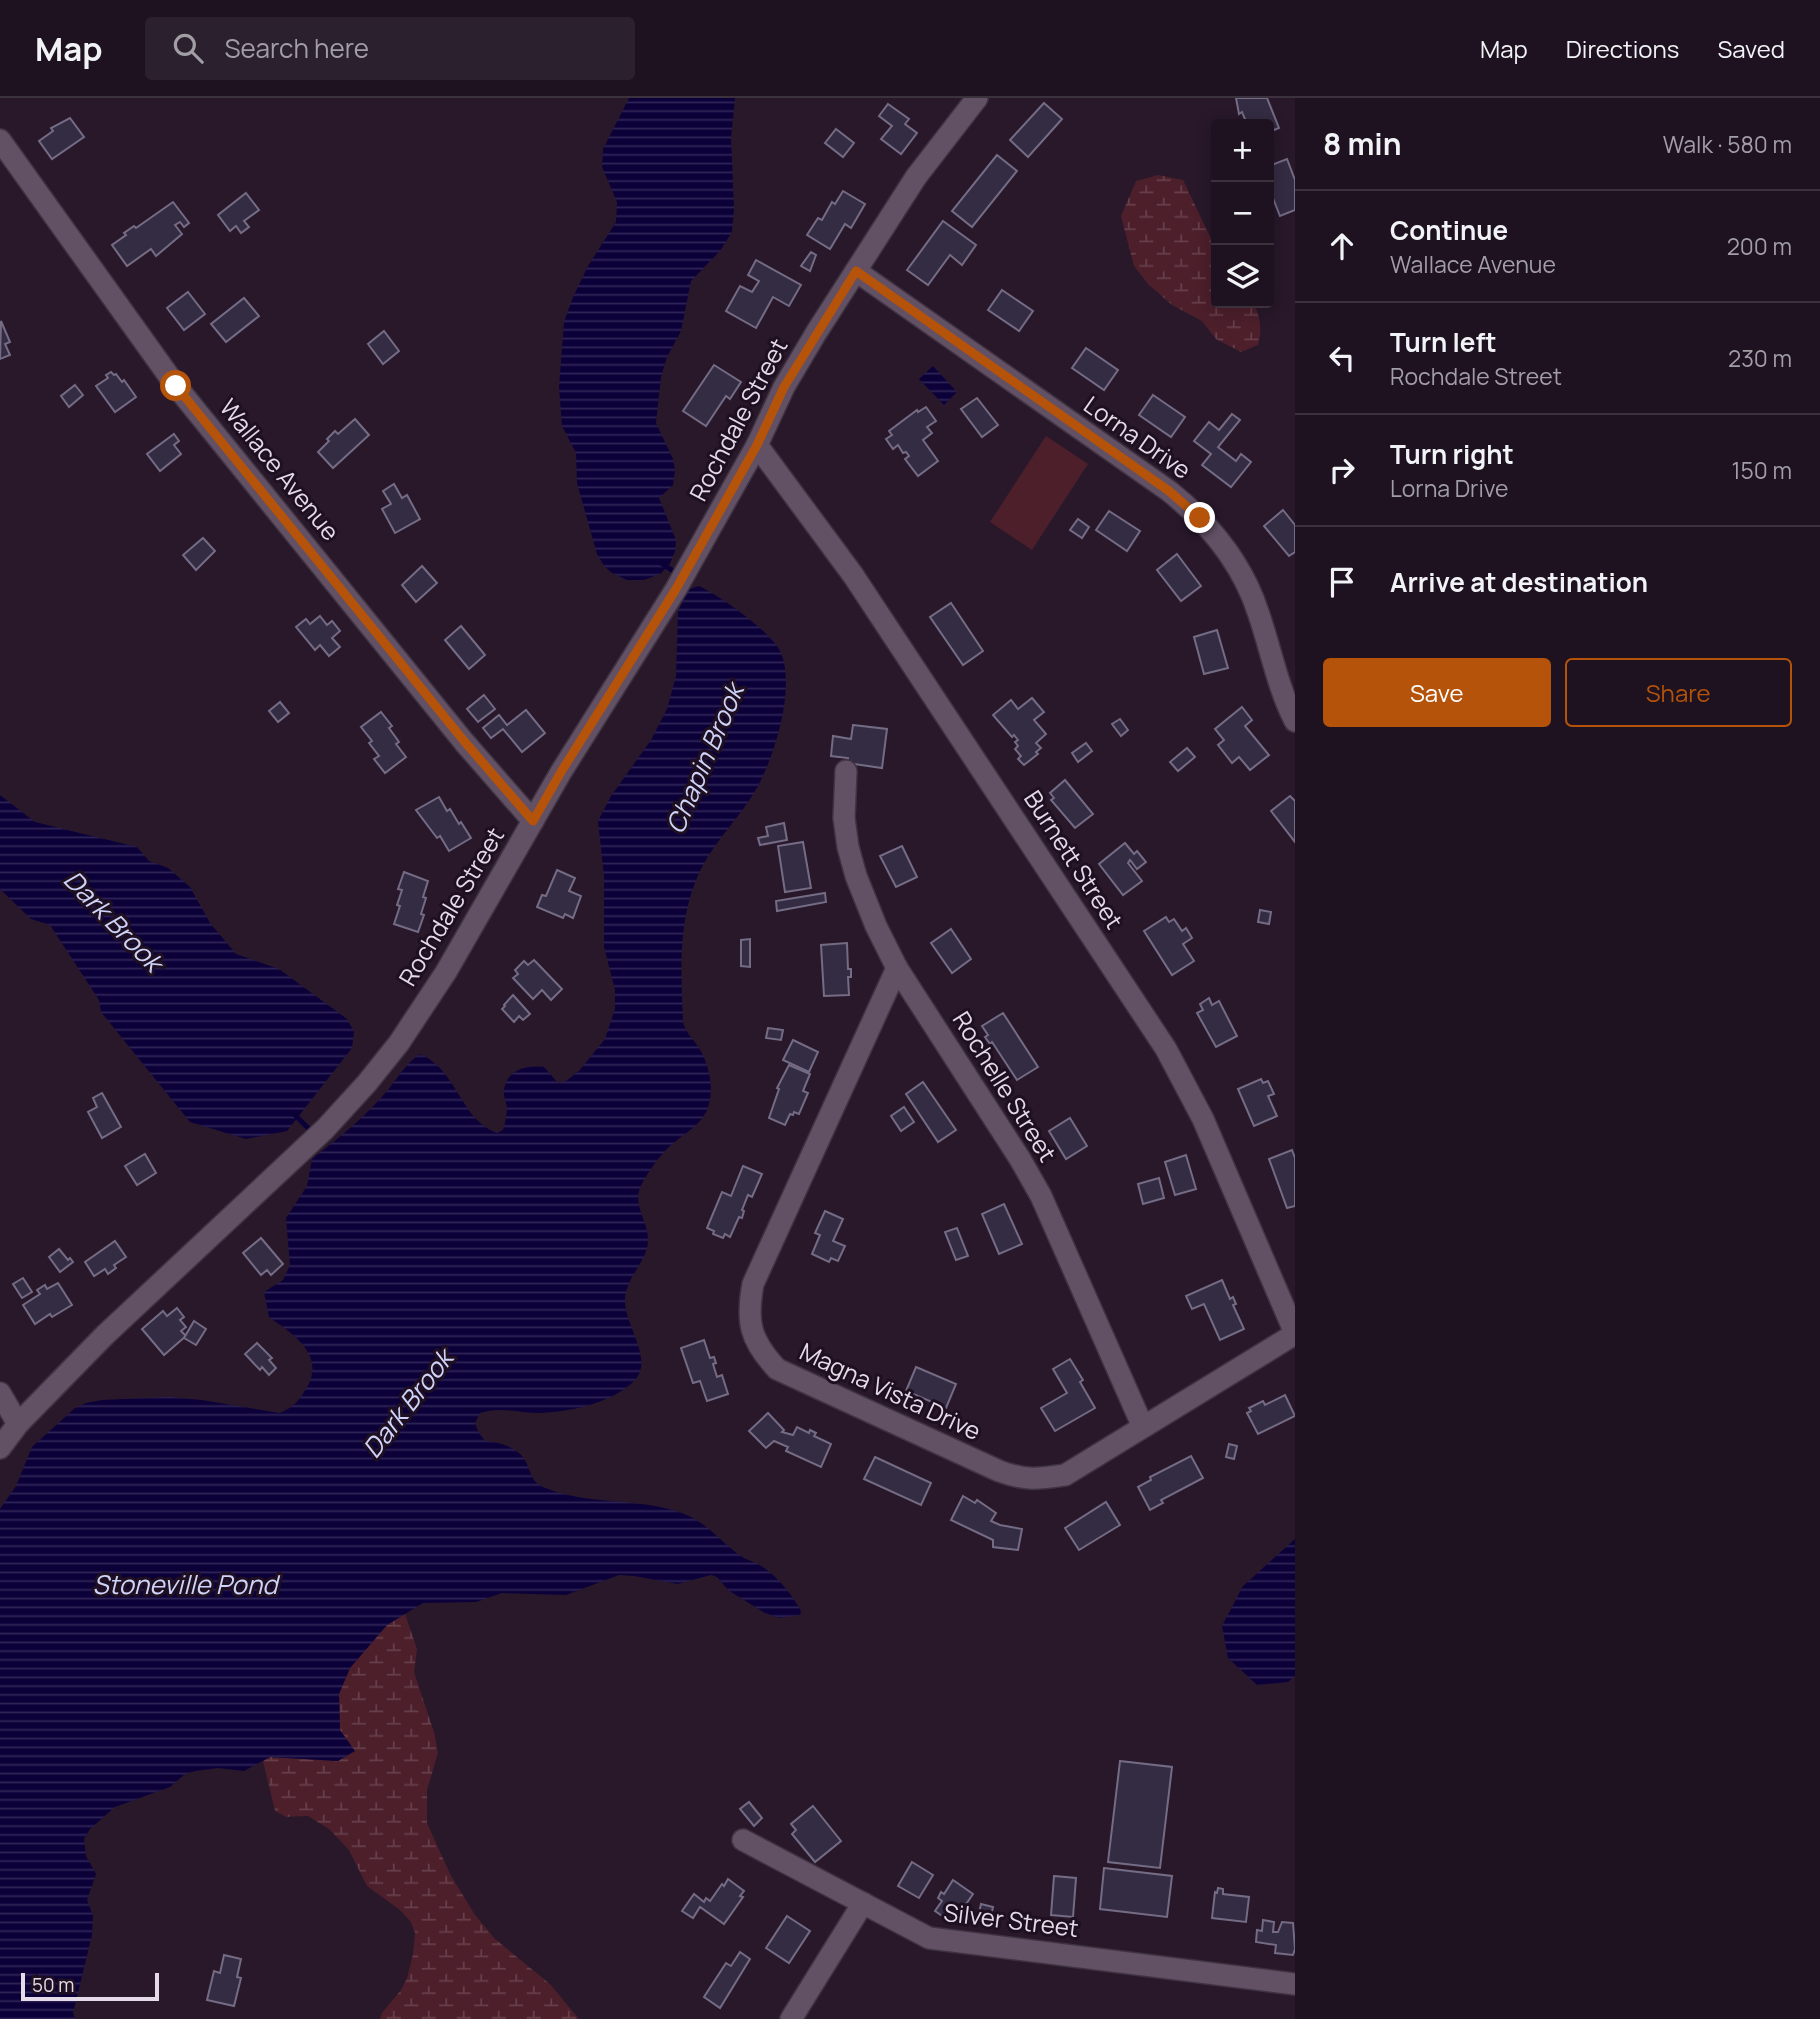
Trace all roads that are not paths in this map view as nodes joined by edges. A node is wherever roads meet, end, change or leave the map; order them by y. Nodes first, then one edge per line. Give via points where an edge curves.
1 (977, 98) edge
2 (0, 140) edge
3 (856, 271) junction
4 (757, 445) junction
5 (1295, 721) edge
6 (846, 771) dead end
7 (533, 821) junction
8 (897, 968) junction
9 (1295, 1333) edge
10 (0, 1394) edge
11 (18, 1424) junction
12 (1143, 1427) junction
13 (0, 1448) edge
14 (743, 1840) dead end
15 (863, 1903) junction
16 (1295, 1984) edge
17 (791, 2019) edge

1 - 3 street, Rochdale Street via 921,170
2 - 7 street, Wallace Avenue via 176,386
3 - 4 street, Rochdale Street via 784,387
3 - 5 street, Lorna Drive via 1169,491 1200,518 1228,553 1258,611 1273,668
4 - 7 street, Rochdale Street via 676,589
4 - 9 street, Burnett Street via 853,575 1167,1049 1203,1119
6 - 8 street, Rochelle Street via 848,847 867,905
7 - 11 street, Rochdale Street via 446,972 367,1083 319,1136 105,1335
8 - 12 street, Rochelle Street via 1041,1196
8 - 12 street, Magna Vista Drive via 753,1284 749,1314 755,1340 777,1369 1018,1478 1065,1475
9 - 12 street, Magna Vista Drive
10 - 11 street
11 - 13 street, Rochdale Street
14 - 15 street, Silver Street
15 - 16 street, Silver Street via 929,1938
15 - 17 street

